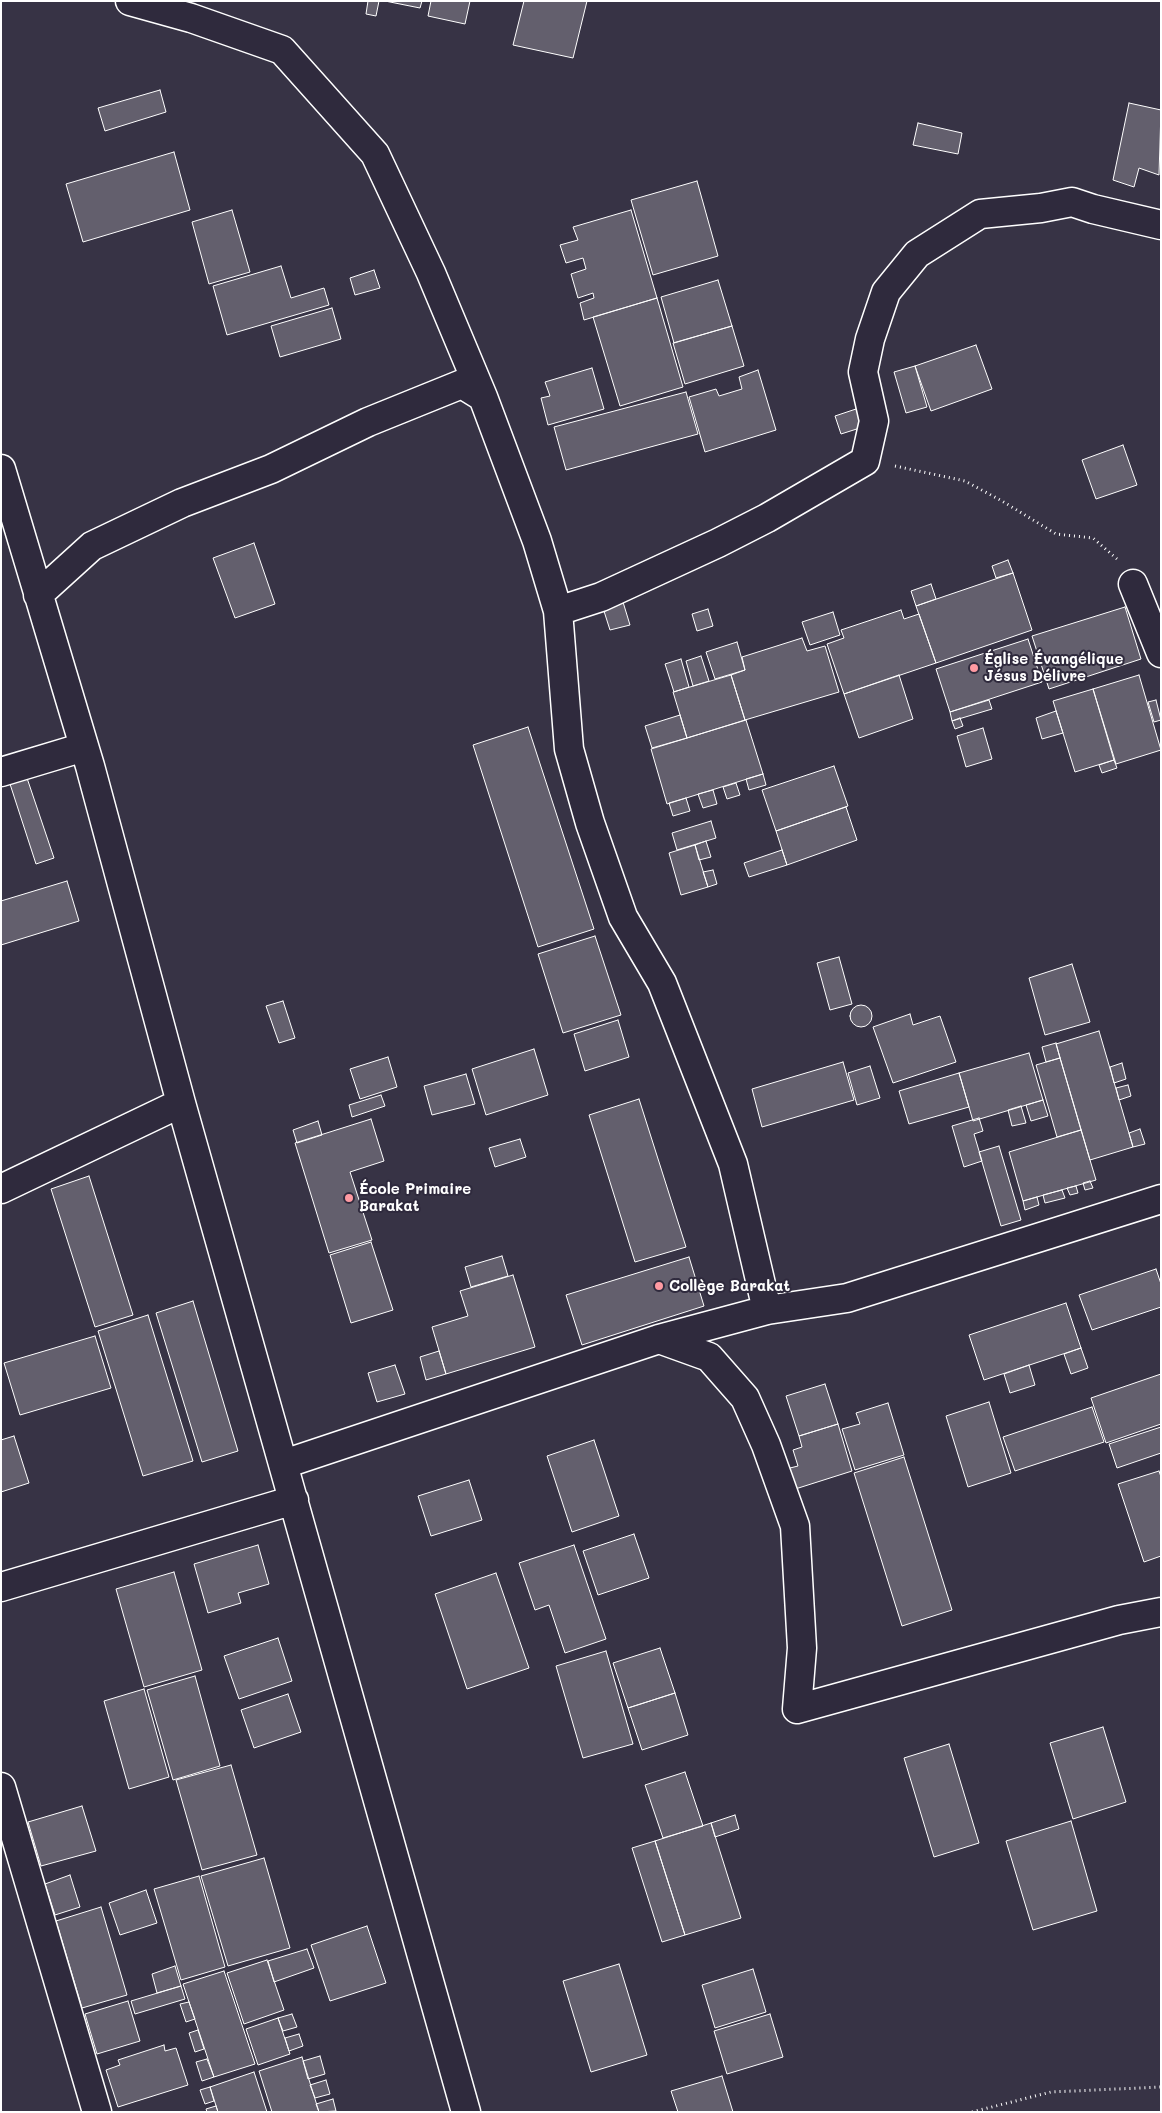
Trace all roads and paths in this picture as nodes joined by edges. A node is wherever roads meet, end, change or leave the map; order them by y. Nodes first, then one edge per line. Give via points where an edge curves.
1 (130, 1) edge
2 (1161, 224) edge
3 (483, 397) junction
4 (865, 461) junction
5 (1, 469) edge
6 (1133, 584) joint
7 (38, 595) junction
8 (558, 610) junction
9 (1161, 653) edge
10 (84, 747) junction
11 (1, 772) edge
12 (180, 1103) junction
13 (1, 1189) edge
14 (1161, 1199) edge
15 (767, 1310) junction
16 (659, 1338) junction
17 (284, 1464) junction
18 (294, 1500) junction
19 (1, 1587) edge
20 (1161, 1612) edge
21 (1, 1787) edge
22 (1161, 2087) edge
23 (97, 2112) edge
24 (466, 2112) edge
25 (972, 2112) edge

1 - 3 street via 191,18 282,50 375,154
2 - 4 street via 1072,202 980,214 917,254 886,292 870,339 863,372 874,421
3 - 7 street via 462,384 368,422 271,469 182,503 92,546
3 - 8 street via 537,541
4 - 6 path via 965,481 1056,534 1093,538 1115,557
4 - 8 street via 718,543 601,596
5 - 7 street
6 - 9 street
7 - 10 street
8 - 15 street via 569,749 590,823 623,917 662,983 733,1164
10 - 11 street
10 - 12 street
12 - 13 street
12 - 17 street
14 - 15 street via 847,1298
15 - 16 street
16 - 17 street
16 - 20 street via 709,1356 745,1398 766,1445 795,1526 802,1648 797,1709 1110,1623
17 - 18 street
18 - 19 street
18 - 24 street
21 - 23 street
22 - 25 path via 1052,2092

